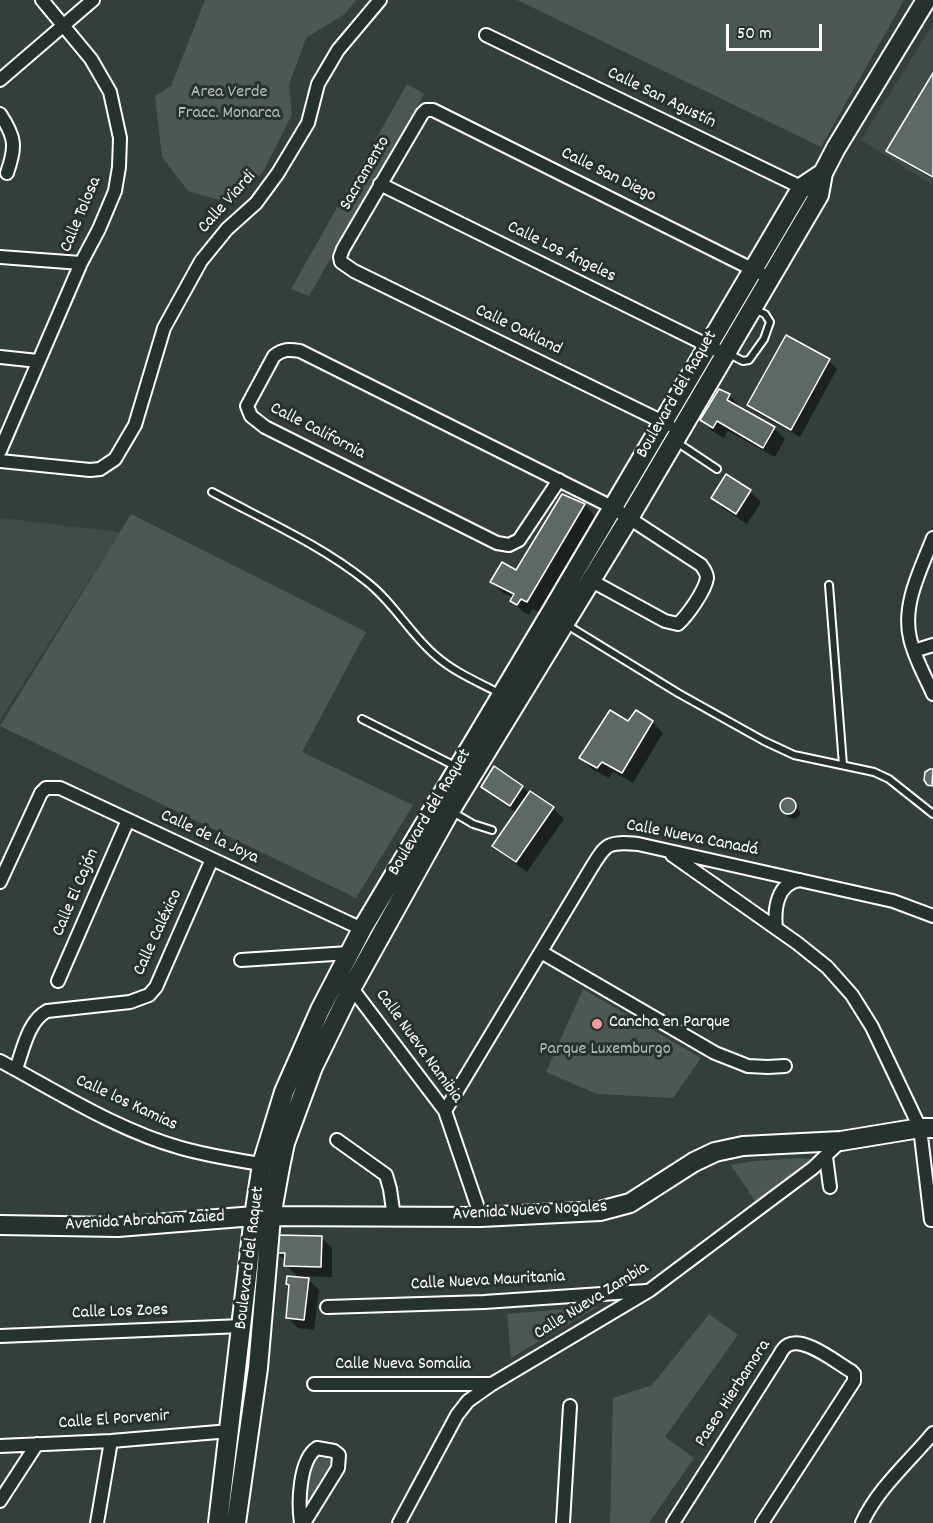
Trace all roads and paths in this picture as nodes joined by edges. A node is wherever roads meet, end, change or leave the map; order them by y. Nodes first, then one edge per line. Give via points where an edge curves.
1 (42, 0) edge
2 (93, 0) edge
3 (380, 0) edge
4 (926, 0) edge
5 (64, 26) junction
6 (486, 35) dead end
7 (0, 80) edge
8 (429, 108) joint
9 (0, 114) edge
10 (7, 173) dead end
11 (823, 173) junction
12 (381, 184) junction
13 (802, 188) junction
14 (819, 195) junction
15 (0, 257) edge
16 (341, 262) joint
17 (81, 263) junction
18 (754, 269) junction
19 (770, 278) junction
20 (752, 308) junction
21 (707, 346) junction
22 (725, 354) junction
23 (0, 357) edge
24 (38, 361) junction
25 (663, 422) junction
26 (677, 436) junction
27 (0, 451) edge
28 (0, 461) edge
29 (717, 468) dead end
30 (559, 480) junction
31 (212, 492) dead end
32 (612, 507) junction
33 (629, 518) junction
34 (933, 538) edge
35 (590, 580) junction
36 (829, 585) dead end
37 (558, 619) junction
38 (933, 645) edge
39 (914, 651) junction
40 (503, 694) junction
41 (933, 694) edge
42 (362, 719) dead end
43 (843, 765) junction
44 (458, 767) junction
45 (450, 811) junction
46 (933, 814) edge
47 (128, 820) junction
48 (492, 830) dead end
49 (667, 851) junction
50 (212, 859) junction
51 (803, 879) junction
52 (0, 882) edge
53 (933, 916) edge
54 (776, 928) junction
55 (362, 929) junction
56 (541, 952) junction
57 (349, 953) junction
58 (242, 960) dead end
59 (338, 973) junction
60 (58, 981) dead end
61 (352, 987) junction
62 (0, 1061) edge
63 (785, 1066) dead end
64 (16, 1069) junction
65 (445, 1111) junction
66 (926, 1128) edge
67 (337, 1140) dead end
68 (841, 1141) junction
69 (826, 1156) junction
70 (271, 1166) junction
71 (830, 1187) dead end
72 (263, 1217) junction
73 (394, 1217) junction
74 (481, 1217) junction
75 (932, 1220) edge
76 (0, 1225) edge
77 (650, 1290) junction
78 (327, 1306) dead end
79 (242, 1326) junction
80 (0, 1336) edge
81 (314, 1384) dead end
82 (492, 1384) junction
83 (570, 1406) dead end
84 (230, 1431) junction
85 (933, 1433) edge
86 (111, 1441) junction
87 (37, 1444) junction
88 (0, 1446) edge
89 (0, 1501) edge
90 (97, 1523) edge
91 (218, 1523) edge
92 (236, 1523) edge
93 (302, 1523) edge
94 (399, 1523) edge
95 (563, 1523) edge
96 (673, 1523) edge
97 (762, 1523) edge
98 (862, 1523) edge

1 - 5 street, Calle Tolosa
2 - 5 street
3 - 28 street, Calle Viardi via 338,50 318,84 308,123 278,173 201,261 174,307 135,425 115,459 90,470
4 - 11 street, Boulevard del Raquet
5 - 7 street
5 - 17 street, Calle Tolosa via 91,59 110,92 120,138 115,191
6 - 13 street, Calle San Agustín
8 - 12 street, Sacramento
8 - 18 street, Calle San Diego
9 - 10 street via 11,131 15,152
11 - 13 street, Boulevard del Raquet
11 - 14 street, Boulevard del Raquet
12 - 16 street, Sacramento via 343,249
12 - 21 street, Calle Los Ángeles
13 - 14 street, Calle San Agustín
13 - 18 street, Boulevard del Raquet
14 - 19 street, Boulevard del Raquet
15 - 17 street
16 - 25 street, Calle Oakland
17 - 24 street, Calle Tolosa
18 - 19 street, Calle San Diego
18 - 21 street, Boulevard del Raquet
19 - 20 street, Boulevard del Raquet
20 - 22 street, Boulevard del Raquet
20 - 22 lane via 770,322 764,339 746,361
21 - 22 street, Calle Los Ángeles
21 - 25 street, Boulevard del Raquet
22 - 26 street, Boulevard del Raquet
23 - 24 street
24 - 27 street, Calle Tolosa
25 - 26 street, Calle Oakland
25 - 32 street, Boulevard del Raquet
26 - 29 lane
26 - 33 street, Boulevard del Raquet
30 - 30 street, Calle California via 300,351 290,349 274,356 247,406 251,416 265,427 497,543 509,545 519,540
30 - 32 street, Calle California
31 - 40 lane via 302,540 368,582 434,655
32 - 33 street, Calle California
32 - 37 street, Boulevard del Raquet
33 - 35 street, Boulevard del Raquet
33 - 35 street, Calle California via 705,570 707,578 694,604 678,624 670,623
34 - 39 street via 908,618
35 - 37 street, Boulevard del Raquet
36 - 43 lane
37 - 40 street, Boulevard del Raquet
37 - 43 lane via 764,741 794,754
37 - 45 street, Boulevard del Raquet
38 - 39 street
39 - 41 street
40 - 44 street, Boulevard del Raquet
42 - 44 lane
43 - 46 lane via 890,779
44 - 55 street, Boulevard del Raquet
45 - 48 lane
45 - 61 street, Boulevard del Raquet
47 - 50 street, Calle de la Joya
47 - 52 street, Calle de la Joya via 60,788 46,789
47 - 60 street, Calle El Cajón
49 - 51 street, Calle Nueva Canadá
49 - 54 street
49 - 56 street, Calle Nueva Canadá via 610,843 599,854
50 - 55 street, Calle de la Joya
50 - 64 street, Calle Caléxico via 149,995 130,1002 47,1011 38,1016
51 - 53 street, Calle Nueva Canadá via 893,901
51 - 54 street via 792,881 783,889 774,914
54 - 66 street via 827,967 852,995
55 - 57 street, Boulevard del Raquet
56 - 63 street via 715,1053 748,1066
56 - 65 street, Calle Nueva Canadá
57 - 58 street
57 - 59 street, Boulevard del Raquet
59 - 61 street, Calle Nueva Namibia
59 - 70 street, Boulevard del Raquet via 284,1092
61 - 65 street, Calle Nueva Namibia
61 - 70 street, Boulevard del Raquet via 312,1067 285,1143
62 - 64 street, Calle los Kamias
64 - 70 street, Calle los Kamias via 131,1129 180,1148
65 - 74 street, Calle Nueva Namibia
66 - 68 street, Avenida Nuevo Nogales
66 - 75 street
67 - 73 street via 386,1175
68 - 69 street, Calle Nueva Zambia
68 - 74 street, Avenida Nuevo Nogales via 743,1146 715,1152 617,1208
69 - 71 street
69 - 77 street, Calle Nueva Zambia
70 - 72 street, Boulevard del Raquet
72 - 73 street, Avenida Nuevo Nogales
72 - 76 street, Avenida Abraham Zaied via 118,1227
72 - 79 street, Boulevard del Raquet
72 - 92 street, Boulevard del Raquet via 258,1368
73 - 74 street, Avenida Nuevo Nogales
77 - 78 street, Calle Nueva Mauritania via 484,1302
77 - 82 street, Calle Nueva Zambia
79 - 80 street, Calle Los Zoes
79 - 84 street, Boulevard del Raquet
81 - 82 street, Calle Nueva Somalia
82 - 94 street, Calle Nueva Zambia via 468,1401 457,1415
83 - 95 street
84 - 86 street, Calle El Porvenir
84 - 91 street, Boulevard del Raquet
85 - 98 street via 890,1481
86 - 87 street, Calle El Porvenir
86 - 90 street
87 - 88 street, Calle El Porvenir
87 - 89 street
93 - 93 street via 338,1468 339,1455 334,1451 317,1448 307,1460 300,1495
96 - 97 street, Paseo Hierbamora via 787,1345 806,1344 854,1374 854,1381

